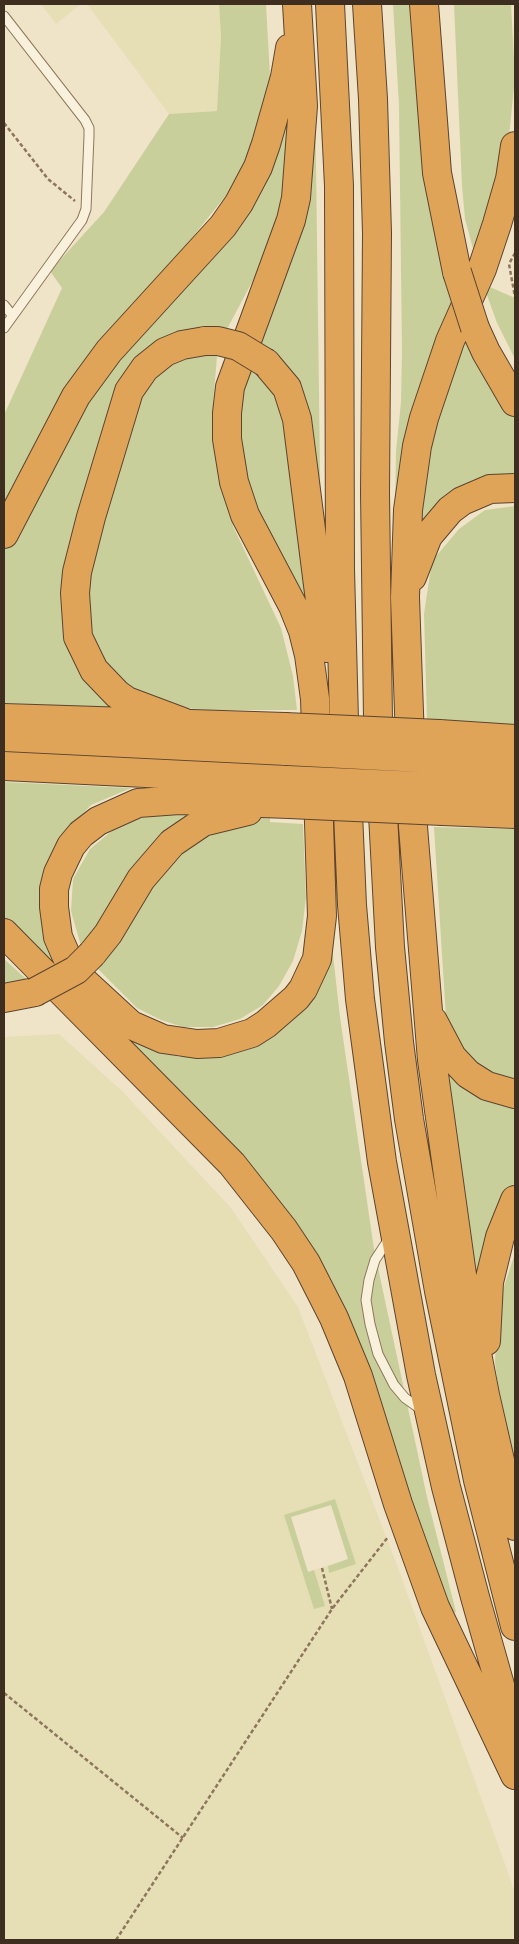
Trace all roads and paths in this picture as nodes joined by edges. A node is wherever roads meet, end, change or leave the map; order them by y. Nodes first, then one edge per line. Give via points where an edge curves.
1 (296, 4) edge
2 (330, 4) edge
3 (367, 4) edge
4 (424, 4) edge
5 (4, 16) edge
6 (4, 123) edge
7 (515, 146) edge
8 (86, 209) junction
9 (515, 253) edge
10 (515, 298) edge
11 (4, 305) edge
12 (12, 315) junction
13 (4, 328) edge
14 (515, 402) edge
15 (515, 488) edge
16 (4, 534) edge
17 (405, 597) junction
18 (4, 718) edge
19 (183, 722) junction
20 (4, 737) edge
21 (285, 739) junction
22 (515, 739) edge
23 (439, 747) junction
24 (515, 762) edge
25 (4, 766) edge
26 (515, 790) edge
27 (288, 792) junction
28 (442, 799) junction
29 (515, 814) edge
30 (348, 828) junction
31 (4, 933) edge
32 (4, 998) edge
33 (425, 1000) junction
34 (515, 1094) edge
35 (515, 1200) edge
36 (394, 1230) junction
37 (485, 1395) junction
38 (430, 1416) junction
39 (515, 1526) edge
40 (389, 1535) dead end
41 (322, 1568) dead end
42 (332, 1609) junction
43 (515, 1626) edge
44 (4, 1693) edge
45 (515, 1738) edge
46 (515, 1775) edge
47 (183, 1838) junction
48 (116, 1940) edge

1 - 16 highway via 291,44 275,114 258,167 239,203 223,226 109,351 82,388
1 - 27 highway via 304,106 296,198 291,220 230,386 227,439 234,482 245,516 293,606 309,655 315,699 322,916 317,958 296,998 252,1033 219,1043 197,1044 163,1039 131,1025 81,979 58,937 54,889 71,846 98,821 144,802
2 - 30 highway via 338,168 340,569
3 - 43 highway via 377,233 375,507 378,710 390,947 408,1109 439,1291 478,1480
4 - 14 highway, bridge via 437,172 457,272 475,328
5 - 8 lane via 89,128
6 - 8 path via 48,179
7 - 17 highway via 510,179 485,260 450,342 424,418 408,510
8 - 12 lane via 82,220
9 - 10 path via 509,264
11 - 12 lane
12 - 13 lane
15 - 17 highway via 490,490 462,501 450,510 428,536
17 - 33 highway via 412,827
18 - 19 highway
19 - 21 highway
19 - 30 highway, bridge via 127,701 94,670 78,637 75,593 91,517 129,391 145,368 165,352 182,345 218,341 238,346 266,362 287,388 299,427
20 - 21 highway
21 - 23 highway, bridge
22 - 23 highway
23 - 24 highway
25 - 27 highway
26 - 28 highway
27 - 28 highway, bridge
27 - 32 highway, bridge via 214,818 186,832 156,859 140,879 108,934 76,970 35,992
28 - 29 highway
30 - 36 highway via 360,999 375,1119
31 - 46 highway via 232,1164 274,1215 306,1263 358,1376 398,1504 436,1607
33 - 34 highway via 438,1031 460,1066 487,1086
33 - 37 highway via 445,1167
35 - 37 highway via 500,1237 489,1282
36 - 38 highway
36 - 38 lane via 370,1274 366,1300 370,1324 378,1354 394,1385 405,1398
37 - 39 highway
38 - 45 highway via 474,1597
40 - 42 path
41 - 42 path
42 - 47 path
44 - 47 path
47 - 48 path

